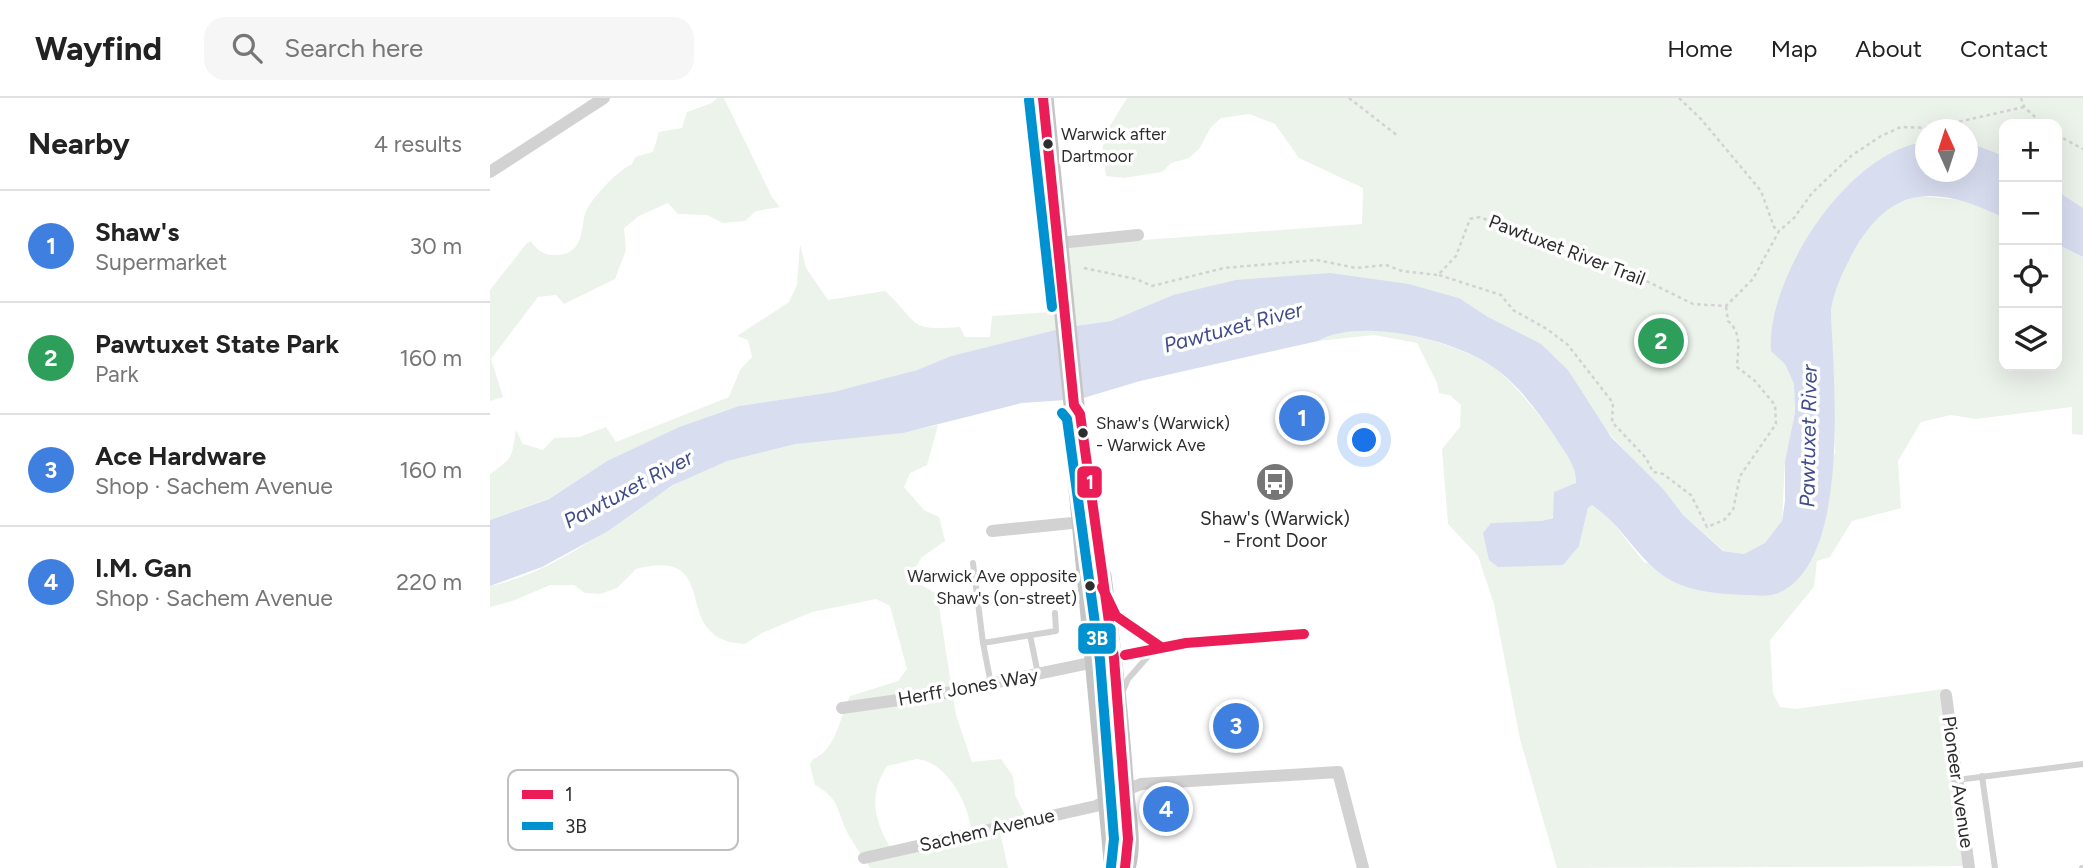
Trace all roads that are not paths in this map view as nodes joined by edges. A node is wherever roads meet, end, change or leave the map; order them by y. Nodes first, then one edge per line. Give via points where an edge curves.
1 (604, 98) edge
2 (1043, 98) edge
3 (490, 172) edge
4 (1138, 235) dead end
5 (1059, 243) junction
6 (1074, 403) junction
7 (1082, 522) junction
8 (992, 531) dead end
9 (973, 563) dead end
10 (1104, 600) junction
11 (1055, 613) dead end
12 (1304, 634) dead end
13 (1030, 635) junction
14 (983, 643) junction
15 (1161, 647) junction
16 (1104, 661) junction
17 (1038, 674) junction
18 (991, 684) junction
19 (1946, 695) dead end
20 (1118, 704) junction
21 (842, 708) dead end
22 (2083, 764) edge
23 (1982, 776) junction
24 (1957, 780) junction
25 (1116, 795) junction
26 (864, 858) dead end
27 (1118, 868) edge
28 (1125, 868) edge
29 (1363, 868) edge
30 (1969, 868) edge
31 (1995, 868) edge

1 - 3 street
2 - 5 main road
4 - 5 street
5 - 6 main road
6 - 7 main road
6 - 10 main road via 1080,414
7 - 8 street
7 - 16 main road
9 - 14 lane
10 - 15 lane via 1119,620
10 - 16 main road
11 - 13 lane via 1056,631
12 - 15 street, Herff Jones Way
13 - 14 lane
13 - 17 lane
14 - 18 lane
15 - 16 street, Herff Jones Way
15 - 20 lane via 1128,679
16 - 17 street, Herff Jones Way
16 - 20 main road
16 - 25 main road
17 - 18 street, Herff Jones Way
18 - 21 street, Herff Jones Way
19 - 24 street, Pioneer Avenue
20 - 25 main road
22 - 23 lane
23 - 24 lane
23 - 31 lane
24 - 30 street, Pioneer Avenue
25 - 26 street, Sachem Avenue via 1096,806
25 - 27 main road via 1114,860
25 - 28 main road via 1128,839
25 - 29 street, Sachem Avenue via 1141,784 1338,772

